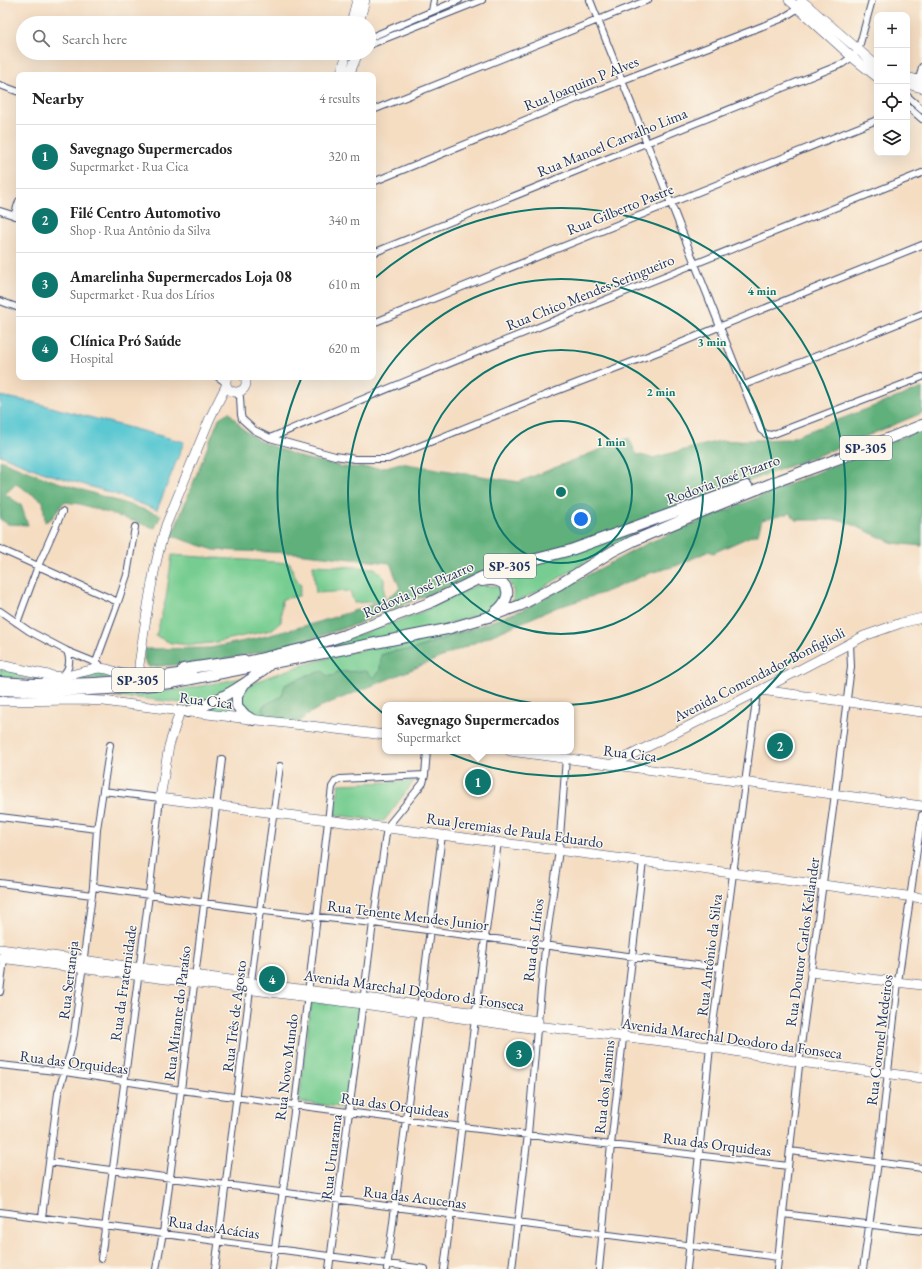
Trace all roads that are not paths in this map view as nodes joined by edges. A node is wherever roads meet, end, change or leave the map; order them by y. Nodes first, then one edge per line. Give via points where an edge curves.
1 (357, 0) edge
2 (365, 0) edge
3 (434, 0) edge
4 (459, 0) edge
5 (482, 0) edge
6 (590, 0) edge
7 (648, 0) edge
8 (789, 0) edge
9 (872, 0) edge
10 (801, 2) edge
11 (432, 11) junction
12 (353, 16) edge
13 (361, 16) edge
14 (599, 20) junction
15 (376, 35) edge
16 (376, 42) edge
17 (855, 54) junction
18 (345, 60) edge
19 (354, 60) edge
20 (874, 64) edge
21 (922, 67) edge
22 (341, 72) edge
23 (350, 72) edge
24 (874, 74) edge
25 (910, 79) edge
26 (623, 80) junction
27 (920, 84) edge
28 (0, 85) edge
29 (16, 91) edge
30 (910, 99) edge
31 (916, 104) junction
32 (910, 106) edge
33 (376, 109) edge
34 (910, 109) edge
35 (922, 109) edge
36 (922, 119) edge
37 (874, 121) edge
38 (647, 142) junction
39 (922, 173) edge
40 (376, 181) edge
41 (671, 202) junction
42 (0, 211) edge
43 (16, 216) edge
44 (922, 245) edge
45 (376, 252) edge
46 (696, 263) junction
47 (0, 301) edge
48 (16, 307) edge
49 (922, 314) edge
50 (376, 322) edge
51 (721, 326) junction
52 (922, 377) edge
53 (247, 381) edge
54 (227, 384) edge
55 (744, 385) junction
56 (241, 406) junction
57 (922, 418) edge
58 (922, 425) edge
59 (270, 438) junction
60 (62, 512) dead end
61 (135, 527) dead end
62 (0, 549) edge
63 (38, 566) junction
64 (467, 584) junction
65 (118, 602) junction
66 (0, 612) edge
67 (488, 617) junction
68 (922, 618) edge
69 (17, 623) junction
70 (850, 643) junction
71 (66, 651) junction
72 (286, 653) junction
73 (0, 664) edge
74 (274, 664) junction
75 (95, 666) junction
76 (140, 673) junction
77 (62, 680) junction
78 (0, 682) edge
79 (245, 683) junction
80 (0, 690) edge
81 (759, 691) junction
82 (0, 701) edge
83 (846, 702) junction
84 (184, 712) junction
85 (922, 712) edge
86 (253, 720) junction
87 (382, 735) edge
88 (110, 745) dead end
89 (643, 750) junction
90 (427, 754) edge
91 (534, 754) edge
92 (566, 758) junction
93 (222, 759) dead end
94 (612, 765) junction
95 (280, 766) dead end
96 (623, 766) junction
97 (425, 775) junction
98 (746, 782) junction
99 (103, 791) junction
100 (835, 794) junction
101 (160, 798) junction
102 (216, 805) junction
103 (922, 806) edge
104 (274, 813) junction
105 (922, 815) edge
106 (0, 817) edge
107 (329, 820) junction
108 (387, 827) junction
109 (98, 829) junction
110 (442, 835) junction
111 (498, 842) junction
112 (559, 850) junction
113 (643, 861) junction
114 (732, 873) junction
115 (0, 883) edge
116 (823, 885) junction
117 (93, 887) junction
118 (92, 894) junction
119 (149, 895) junction
120 (911, 896) junction
121 (922, 898) edge
122 (204, 903) junction
123 (260, 910) junction
124 (318, 917) junction
125 (373, 923) junction
126 (429, 931) junction
127 (485, 938) junction
128 (546, 945) junction
129 (0, 949) edge
130 (633, 957) junction
131 (2, 958) edge
132 (82, 965) junction
133 (720, 968) junction
134 (139, 971) junction
135 (811, 972) junction
136 (194, 979) junction
137 (898, 982) junction
138 (922, 985) edge
139 (251, 987) junction
140 (0, 992) edge
141 (308, 994) junction
142 (364, 1001) junction
143 (420, 1009) junction
144 (475, 1016) junction
145 (538, 1025) junction
146 (623, 1036) junction
147 (710, 1047) junction
148 (800, 1062) junction
149 (0, 1066) edge
150 (65, 1072) junction
151 (887, 1074) junction
152 (922, 1078) edge
153 (124, 1081) junction
154 (181, 1090) junction
155 (237, 1097) junction
156 (295, 1105) junction
157 (350, 1112) junction
158 (407, 1120) junction
159 (462, 1127) junction
160 (528, 1134) junction
161 (611, 1144) junction
162 (790, 1151) junction
163 (699, 1155) junction
164 (49, 1162) junction
165 (878, 1162) junction
166 (788, 1166) junction
167 (922, 1168) edge
168 (113, 1170) junction
169 (169, 1177) junction
170 (226, 1185) junction
171 (283, 1193) junction
172 (338, 1200) junction
173 (395, 1208) junction
174 (0, 1212) edge
175 (783, 1214) junction
176 (451, 1215) junction
177 (42, 1217) junction
178 (517, 1223) junction
179 (869, 1225) junction
180 (105, 1226) junction
181 (922, 1231) edge
182 (162, 1233) junction
183 (602, 1234) junction
184 (219, 1241) junction
185 (689, 1245) junction
186 (275, 1249) junction
187 (331, 1257) junction
188 (778, 1257) junction
189 (101, 1259) dead end
190 (387, 1267) edge
191 (156, 1269) edge
192 (215, 1269) edge
193 (272, 1269) edge
194 (329, 1269) edge
195 (425, 1269) edge
196 (444, 1269) edge
197 (512, 1269) edge
198 (599, 1269) edge
199 (687, 1269) edge
200 (777, 1269) edge
201 (863, 1269) edge

1 - 12 street
2 - 13 street
3 - 11 street
4 - 11 street
5 - 16 street
6 - 14 street
7 - 14 street
8 - 10 street
9 - 17 street
10 - 17 street
10 - 26 street, Rua Joaquim P Alves via 781,19
11 - 15 street
14 - 26 street
14 - 33 street
17 - 20 street
17 - 24 street
17 - 38 street, Rua Manoel Carvalho Lima via 842,64
18 - 22 street
19 - 23 street
21 - 27 street
25 - 27 street
26 - 38 street
26 - 40 street, Rua Joaquim P Alves
28 - 29 street
30 - 31 street
31 - 32 street
31 - 35 street
34 - 36 street
37 - 41 street, Rua Gilberto Pastre
38 - 41 street
38 - 45 street, Rua Manoel Carvalho Lima
39 - 46 street, Rua Chico Mendes Seringueiro
41 - 46 street
41 - 50 street, Rua Gilberto Pastre
42 - 43 street
44 - 51 street
46 - 51 street
46 - 59 street, Rua Chico Mendes Seringueiro
47 - 48 street
49 - 55 street
51 - 55 street
51 - 59 street via 388,459 335,456
52 - 55 street via 768,435 762,430
53 - 54 street via 242,391
53 - 56 street
54 - 56 street via 240,397
54 - 76 street via 182,484 160,543 140,653
56 - 59 street via 242,419 254,430
57 - 64 main road, Rodovia José Pizarro / SP-305 via 794,470 571,550 505,568
58 - 67 main road, Rodovia José Pizarro / SP-305 via 633,541 521,605
60 - 63 street
61 - 65 street via 127,575
62 - 63 street
63 - 65 street
63 - 69 street
64 - 67 main road via 493,580 502,582 506,587 508,592 505,603
64 - 72 main road, Rodovia José Pizarro / SP-305 via 429,603 365,628
65 - 75 street
66 - 69 street
67 - 74 main road, Rodovia José Pizarro / SP-305 via 447,629
68 - 70 street, Avenida Comendador Bonfiglioli via 884,628
69 - 71 street
70 - 81 street, Avenida Comendador Bonfiglioli
70 - 83 street, Rua Doutor Carlos Kellander via 851,667
71 - 75 street
71 - 77 street via 69,666
72 - 76 main road via 203,667
72 - 77 main road, Rodovia José Pizarro / SP-305 via 219,668 150,679 104,683
73 - 77 street
74 - 79 main road
74 - 80 main road, Rodovia José Pizarro via 171,683 127,688 66,691
75 - 76 street via 123,674
75 - 77 street
77 - 78 main road, Rodovia José Pizarro
79 - 84 main road via 215,702
79 - 86 main road via 238,694 237,706
81 - 83 street
81 - 89 street, Avenida Comendador Bonfiglioli
81 - 98 street, Rua Antônio da Silva
82 - 84 street, Rua Cica via 98,701
83 - 85 street
83 - 100 street, Rua Doutor Carlos Kellander
84 - 86 street, Rua Cica
84 - 101 street, Rua da Fraternidade via 169,746
86 - 87 street, Rua Cica
88 - 99 street, Rua Sertaneja
89 - 94 street, Avenida Comendador Bonfiglioli
89 - 96 street via 624,761
90 - 97 street
91 - 92 street, Rua Cica
92 - 94 street, Rua Cica
92 - 112 street, Rua dos Lírios
93 - 102 street, Rua Mirante do Paraíso
94 - 96 street, Rua Cica
95 - 104 street, Rua Três de Agosto
96 - 98 street, Rua Cica
97 - 107 street, Rua Novo Mundo via 347,778 336,781 332,787
97 - 108 street via 421,786
98 - 100 street, Rua Cica
98 - 114 street, Rua Antônio da Silva
99 - 101 street, Rua Jeremias de Paula Eduardo
99 - 109 street, Rua Sertaneja
100 - 103 street, Rua Cica
100 - 116 street, Rua Doutor Carlos Kellander
101 - 102 street, Rua Jeremias de Paula Eduardo
101 - 119 street, Rua da Fraternidade
102 - 104 street, Rua Jeremias de Paula Eduardo
102 - 122 street, Rua Mirante do Paraíso
104 - 107 street, Rua Jeremias de Paula Eduardo
104 - 123 street, Rua Três de Agosto
105 - 120 street, Rua Coronel Medeiros
106 - 109 street
107 - 108 street, Rua Jeremias de Paula Eduardo
107 - 124 street, Rua Novo Mundo
108 - 110 street, Rua Jeremias de Paula Eduardo
108 - 125 street, Rua Uruarama
109 - 117 street, Rua Sertaneja
110 - 111 street, Rua Jeremias de Paula Eduardo
110 - 126 street
111 - 112 street, Rua Jeremias de Paula Eduardo
111 - 127 street
112 - 113 street, Rua Jeremias de Paula Eduardo
112 - 128 street, Rua dos Lírios
113 - 114 street, Rua Jeremias de Paula Eduardo
113 - 130 street, Rua dos Jasmins
114 - 116 street, Rua Jeremias de Paula Eduardo
114 - 133 street, Rua Antônio da Silva
115 - 118 street
116 - 120 street, Rua Jeremias de Paula Eduardo
116 - 135 street, Rua Doutor Carlos Kellander
117 - 118 street, Rua Sertaneja
117 - 119 street, Rua Tenente Mendes Junior
118 - 132 street, Rua Sertaneja
119 - 122 street, Rua Tenente Mendes Junior
119 - 134 street, Rua da Fraternidade
120 - 121 street, Rua Jeremias de Paula Eduardo
120 - 137 street, Rua Coronel Medeiros
122 - 123 street, Rua Tenente Mendes Junior
122 - 136 street, Rua Mirante do Paraíso
123 - 124 street, Rua Tenente Mendes Junior
123 - 139 street, Rua Três de Agosto
124 - 125 street, Rua Tenente Mendes Junior
124 - 141 street, Rua Novo Mundo
125 - 126 street, Rua Tenente Mendes Junior
125 - 142 street, Rua Uruarama
126 - 127 street, Rua Tenente Mendes Junior
126 - 143 street
127 - 128 street, Rua Tenente Mendes Junior
127 - 144 street
128 - 130 street, Rua Tenente Mendes Junior
128 - 145 street, Rua dos Lírios
129 - 132 street, Avenida Marechal Deodoro da Fonseca
130 - 133 street, Rua Tenente Mendes Junior
130 - 146 street, Rua dos Jasmins
131 - 132 street, Avenida Marechal Deodoro da Fonseca
131 - 140 street
132 - 134 street, Avenida Marechal Deodoro da Fonseca
132 - 150 street, Rua Sertaneja via 74,1034
133 - 147 street, Rua Antônio da Silva
134 - 136 street, Avenida Marechal Deodoro da Fonseca
134 - 153 street, Rua da Fraternidade
135 - 137 street
135 - 148 street, Rua Doutor Carlos Kellander
136 - 139 street, Avenida Marechal Deodoro da Fonseca
136 - 154 street, Rua Mirante do Paraíso
137 - 138 street
137 - 151 street, Rua Coronel Medeiros
139 - 141 street, Avenida Marechal Deodoro da Fonseca
139 - 155 street, Rua Três de Agosto
141 - 142 street, Avenida Marechal Deodoro da Fonseca
141 - 156 street, Rua Novo Mundo
142 - 143 street, Avenida Marechal Deodoro da Fonseca
142 - 157 street, Rua Uruarama
143 - 144 street, Avenida Marechal Deodoro da Fonseca
143 - 158 street
144 - 145 street, Avenida Marechal Deodoro da Fonseca
144 - 159 street
145 - 146 street, Avenida Marechal Deodoro da Fonseca
145 - 160 street, Rua dos Lírios
146 - 147 street, Avenida Marechal Deodoro da Fonseca
146 - 161 street, Rua dos Jasmins
147 - 148 street, Avenida Marechal Deodoro da Fonseca
147 - 163 street, Rua Antônio da Silva
148 - 151 street, Avenida Marechal Deodoro da Fonseca
148 - 162 street, Rua Doutor Carlos Kellander
149 - 150 street, Rua das Orquideas
150 - 153 street, Rua das Orquideas
150 - 164 street, Rua Sertaneja via 58,1093
151 - 152 street, Avenida Marechal Deodoro da Fonseca
151 - 165 street, Rua Coronel Medeiros
153 - 154 street, Rua das Orquideas
153 - 168 street, Rua da Fraternidade
154 - 155 street, Rua das Orquideas
154 - 169 street, Rua Mirante do Paraíso
155 - 156 street, Rua das Orquideas
155 - 170 street, Rua Três de Agosto
156 - 157 street, Rua das Orquideas
156 - 171 street, Rua Novo Mundo
157 - 158 street, Rua das Orquideas
157 - 172 street, Rua Uruarama
158 - 159 street, Rua das Orquideas
158 - 173 street
159 - 160 street, Rua das Orquideas
159 - 176 street
160 - 161 street, Rua das Orquideas
160 - 178 street, Rua dos Lírios
161 - 163 street, Rua das Orquideas
161 - 183 street, Rua dos Jasmins
162 - 165 street
162 - 166 street, Rua Doutor Carlos Kellander
163 - 166 street, Rua das Orquideas
163 - 185 street, Rua Antônio da Silva
164 - 168 street, Rua das Acucenas
164 - 177 street, Rua Sertaneja
165 - 167 street
165 - 179 street, Rua Coronel Medeiros
166 - 175 street, Rua Doutor Carlos Kellander
168 - 169 street, Rua das Acucenas
168 - 180 street, Rua da Fraternidade
169 - 170 street, Rua das Acucenas
169 - 182 street, Rua Mirante do Paraíso
170 - 171 street, Rua das Acucenas
170 - 184 street, Rua Três de Agosto
171 - 172 street, Rua das Acucenas
171 - 186 street, Rua Novo Mundo
172 - 173 street, Rua das Acucenas
172 - 187 street, Rua Uruarama
173 - 176 street, Rua das Acucenas
173 - 190 street
174 - 177 street, Rua das Acácias
175 - 179 street
175 - 188 street, Rua Doutor Carlos Kellander
176 - 178 street, Rua das Acucenas
176 - 196 street
177 - 180 street, Rua das Acácias
178 - 183 street, Rua das Acucenas
178 - 197 street, Rua dos Lírios
179 - 181 street
179 - 201 street, Rua Coronel Medeiros
180 - 182 street, Rua das Acácias
180 - 189 street, Rua da Fraternidade
182 - 184 street, Rua das Acácias
182 - 191 street, Rua Mirante do Paraíso
183 - 185 street, Rua das Acucenas
183 - 198 street, Rua dos Jasmins
184 - 186 street, Rua das Acácias
184 - 192 street, Rua Três de Agosto
185 - 188 street, Rua das Acucenas
185 - 199 street, Rua Antônio da Silva
186 - 187 street, Rua das Acácias
186 - 193 street, Rua Novo Mundo
187 - 190 street, Rua das Acácias
187 - 194 street, Rua Uruarama
188 - 200 street, Rua Doutor Carlos Kellander
190 - 195 street, Rua das Acácias

